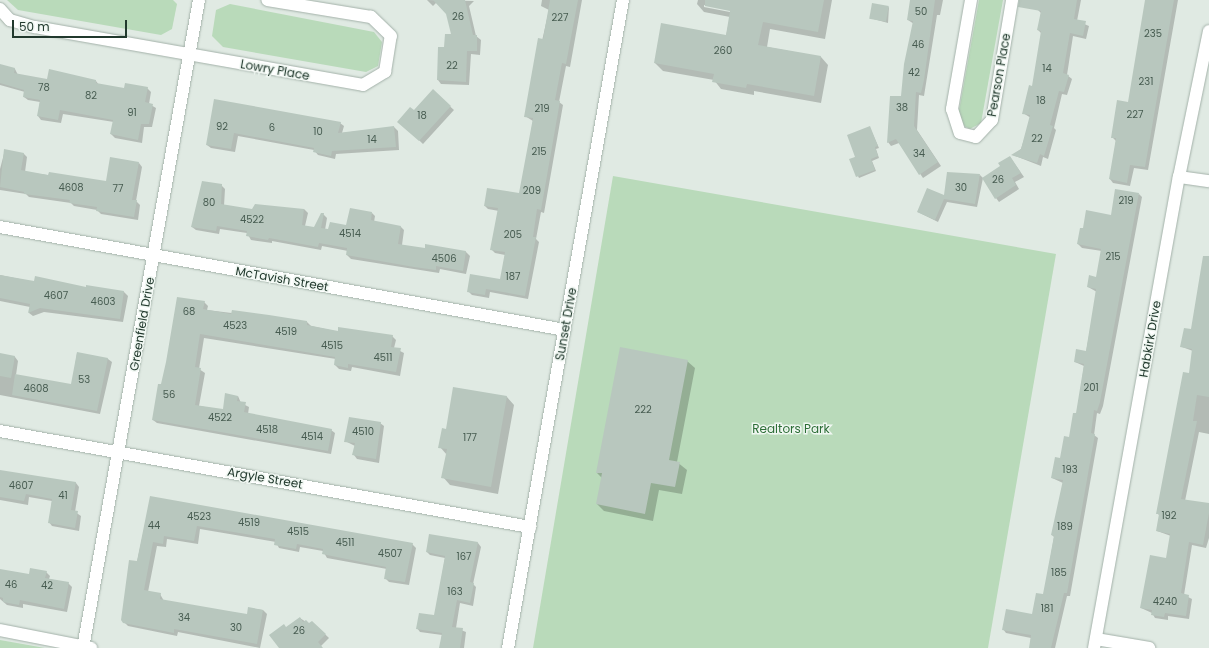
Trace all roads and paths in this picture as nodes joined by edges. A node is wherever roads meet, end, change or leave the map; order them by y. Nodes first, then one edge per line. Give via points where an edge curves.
1 (199, 0) edge
2 (267, 0) edge
3 (623, 0) edge
4 (971, 0) edge
5 (1012, 0) edge
6 (0, 9) edge
7 (1209, 32) edge
8 (190, 55) junction
9 (1180, 177) junction
10 (1209, 181) edge
11 (0, 227) edge
12 (154, 257) junction
13 (565, 330) junction
14 (0, 431) edge
15 (119, 452) junction
16 (530, 527) junction
17 (0, 630) edge
18 (1095, 643) edge
19 (86, 648) edge
20 (508, 648) edge
21 (1149, 648) edge

1 - 8 street, Greenfield Drive
2 - 8 street, Lowry Place via 371,17 391,36 385,72 363,85
3 - 13 street, Sunset Drive
4 - 5 street, Pearson Place via 952,109 960,133 976,137 992,120
6 - 8 street, Lowry Place via 10,20 35,27
7 - 9 street, Habkirk Drive
8 - 12 street, Greenfield Drive
9 - 10 street
9 - 18 street, Habkirk Drive
11 - 12 street, McTavish Street
12 - 13 street, McTavish Street
12 - 15 street, Greenfield Drive
13 - 16 street, Sunset Drive
14 - 15 street, Argyle Street
15 - 16 street, Argyle Street
15 - 19 street, Greenfield Drive
16 - 20 street, Sunset Drive
17 - 19 street
18 - 21 street

